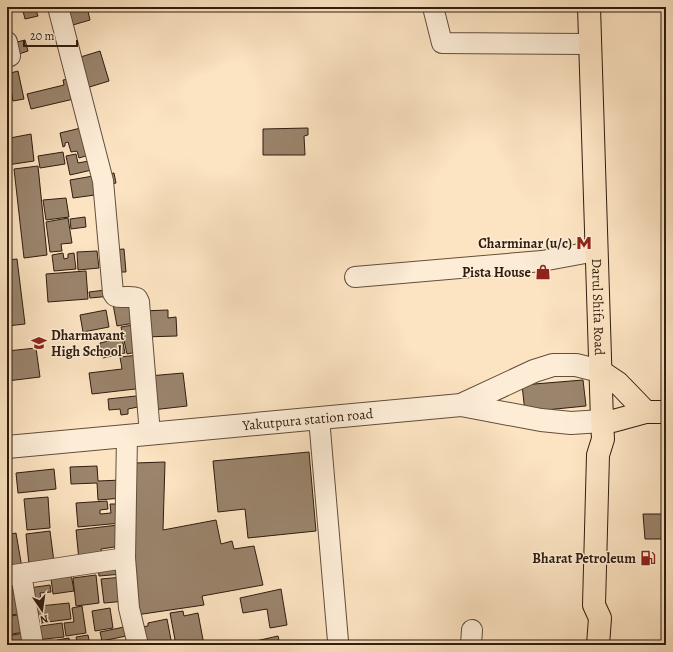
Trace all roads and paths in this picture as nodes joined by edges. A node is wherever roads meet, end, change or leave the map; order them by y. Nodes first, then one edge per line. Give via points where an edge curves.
1 (58, 7) edge
2 (433, 7) edge
3 (589, 7) edge
4 (589, 44) junction
5 (596, 251) junction
6 (355, 277) dead end
7 (600, 371) junction
8 (461, 405) junction
9 (656, 412) edge
10 (319, 418) junction
11 (603, 430) junction
12 (150, 434) junction
13 (127, 436) junction
14 (7, 447) edge
15 (125, 558) junction
16 (14, 575) edge
17 (338, 641) dead end
18 (33, 645) edge
19 (138, 645) edge
20 (598, 645) edge

1 - 12 street via 103,181 113,293 118,297 133,296 139,302
2 - 4 street via 442,43
3 - 4 main road, Darul Shifa Road
4 - 5 main road, Darul Shifa Road
5 - 6 street via 542,261
5 - 7 main road, Darul Shifa Road
7 - 8 street, Yakutpura station road via 576,365 554,365 534,371
7 - 9 main road
7 - 11 main road, Darul Shifa Road
8 - 10 street, Yakutpura station road
8 - 11 street
9 - 11 main road via 614,421
10 - 12 street, Yakutpura station road
10 - 17 street
11 - 20 main road via 611,455 609,606 597,612
12 - 13 street, Yakutpura station road
13 - 14 street, Yakutpura station road
13 - 15 street
15 - 16 street
15 - 19 street via 129,608
16 - 18 street

